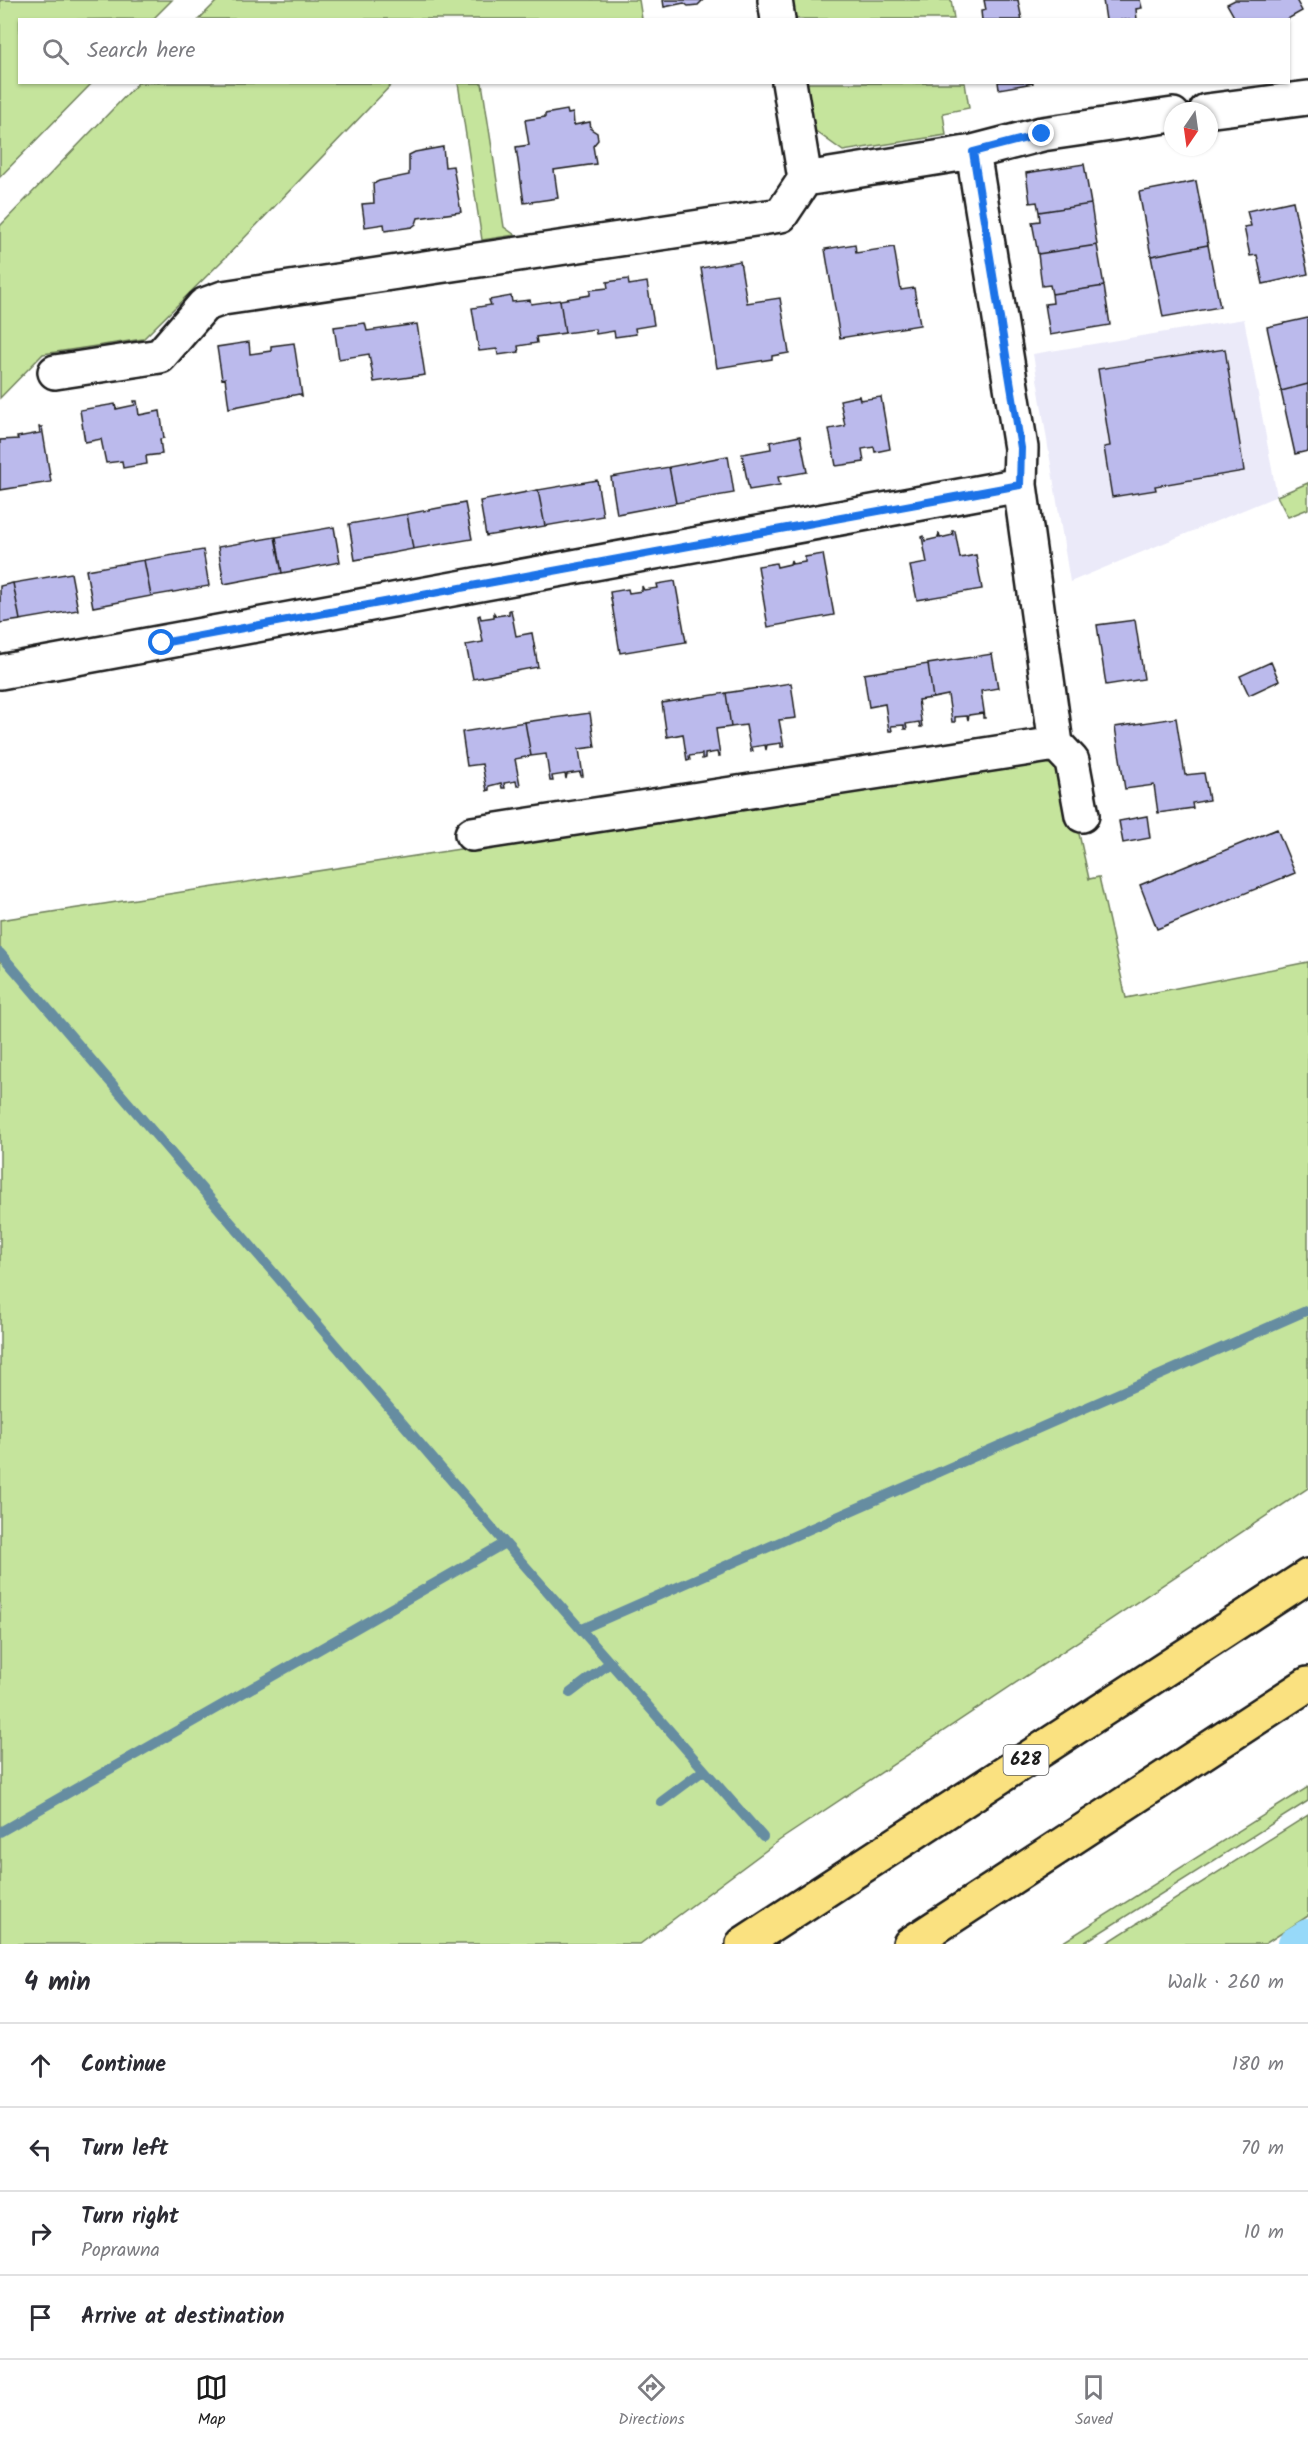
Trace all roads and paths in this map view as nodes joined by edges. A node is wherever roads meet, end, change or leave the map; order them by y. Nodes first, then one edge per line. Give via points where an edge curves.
1 (775, 0) edge
2 (778, 18) edge
3 (789, 84) edge
4 (1308, 98) edge
5 (1218, 109) edge
6 (1164, 116) edge
7 (973, 152) junction
8 (805, 179) junction
9 (55, 372) dead end
10 (1020, 485) junction
11 (0, 672) edge
12 (1056, 744) junction
13 (1082, 815) dead end
14 (472, 834) dead end
15 (1308, 1576) edge
16 (1308, 1684) edge
17 (743, 1944) edge
18 (910, 1944) edge

1 - 2 street
3 - 8 street
4 - 5 street
6 - 7 street via 1042,134
7 - 8 street
7 - 10 street via 1021,448
8 - 9 street via 781,215 223,297 204,305 160,356
10 - 11 street
10 - 12 street
12 - 13 street via 1072,761
12 - 14 street
15 - 17 main road, 628
16 - 18 main road

